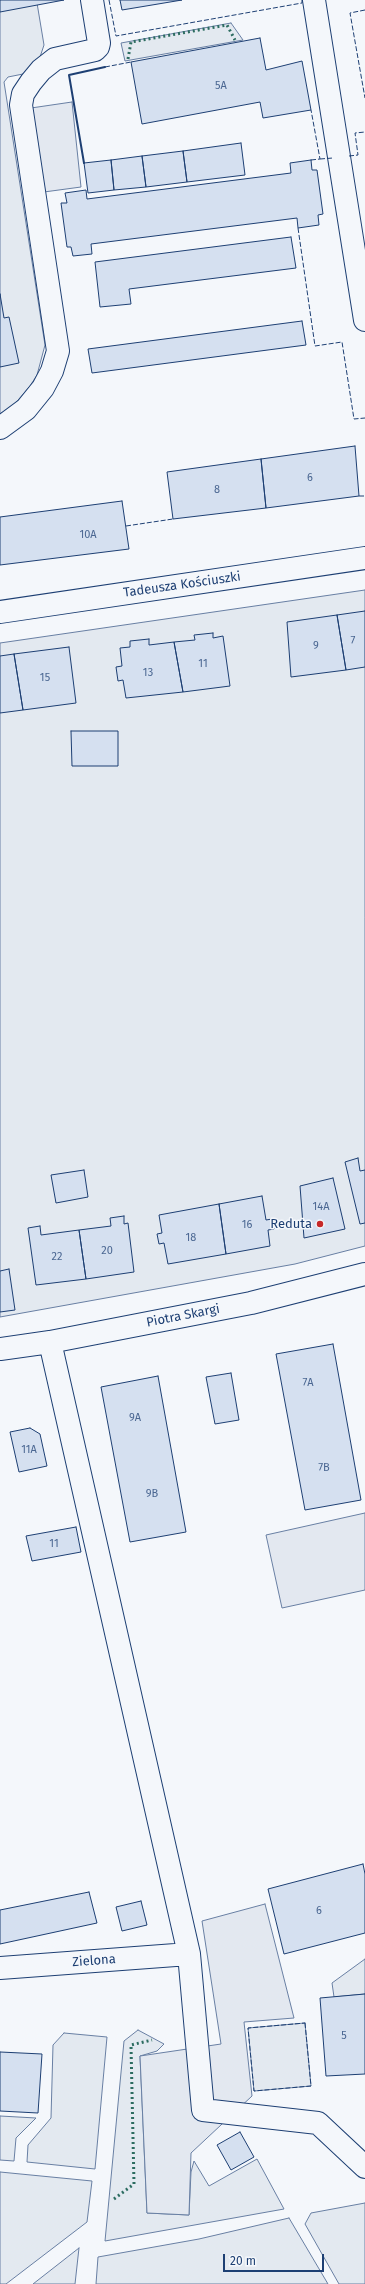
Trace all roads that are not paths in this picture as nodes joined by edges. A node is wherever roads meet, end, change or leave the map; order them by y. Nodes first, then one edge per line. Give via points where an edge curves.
1 (92, 0) edge
2 (314, 0) edge
3 (365, 320) edge
4 (0, 428) edge
5 (365, 558) edge
6 (0, 612) edge
7 (365, 1274) edge
8 (50, 1342) junction
9 (0, 1349) edge
10 (189, 1954) junction
11 (0, 1968) edge
12 (365, 2167) edge

1 - 4 street via 98,47 95,50 55,59 41,70 23,94 21,105 58,351 43,388 26,409
2 - 3 street
5 - 6 street, Tadeusza Kościuszki
7 - 8 street, Piotra Skargi via 251,1303
8 - 9 street, Piotra Skargi
8 - 10 street
10 - 11 street, Zielona
10 - 12 street via 203,2110 318,2123

